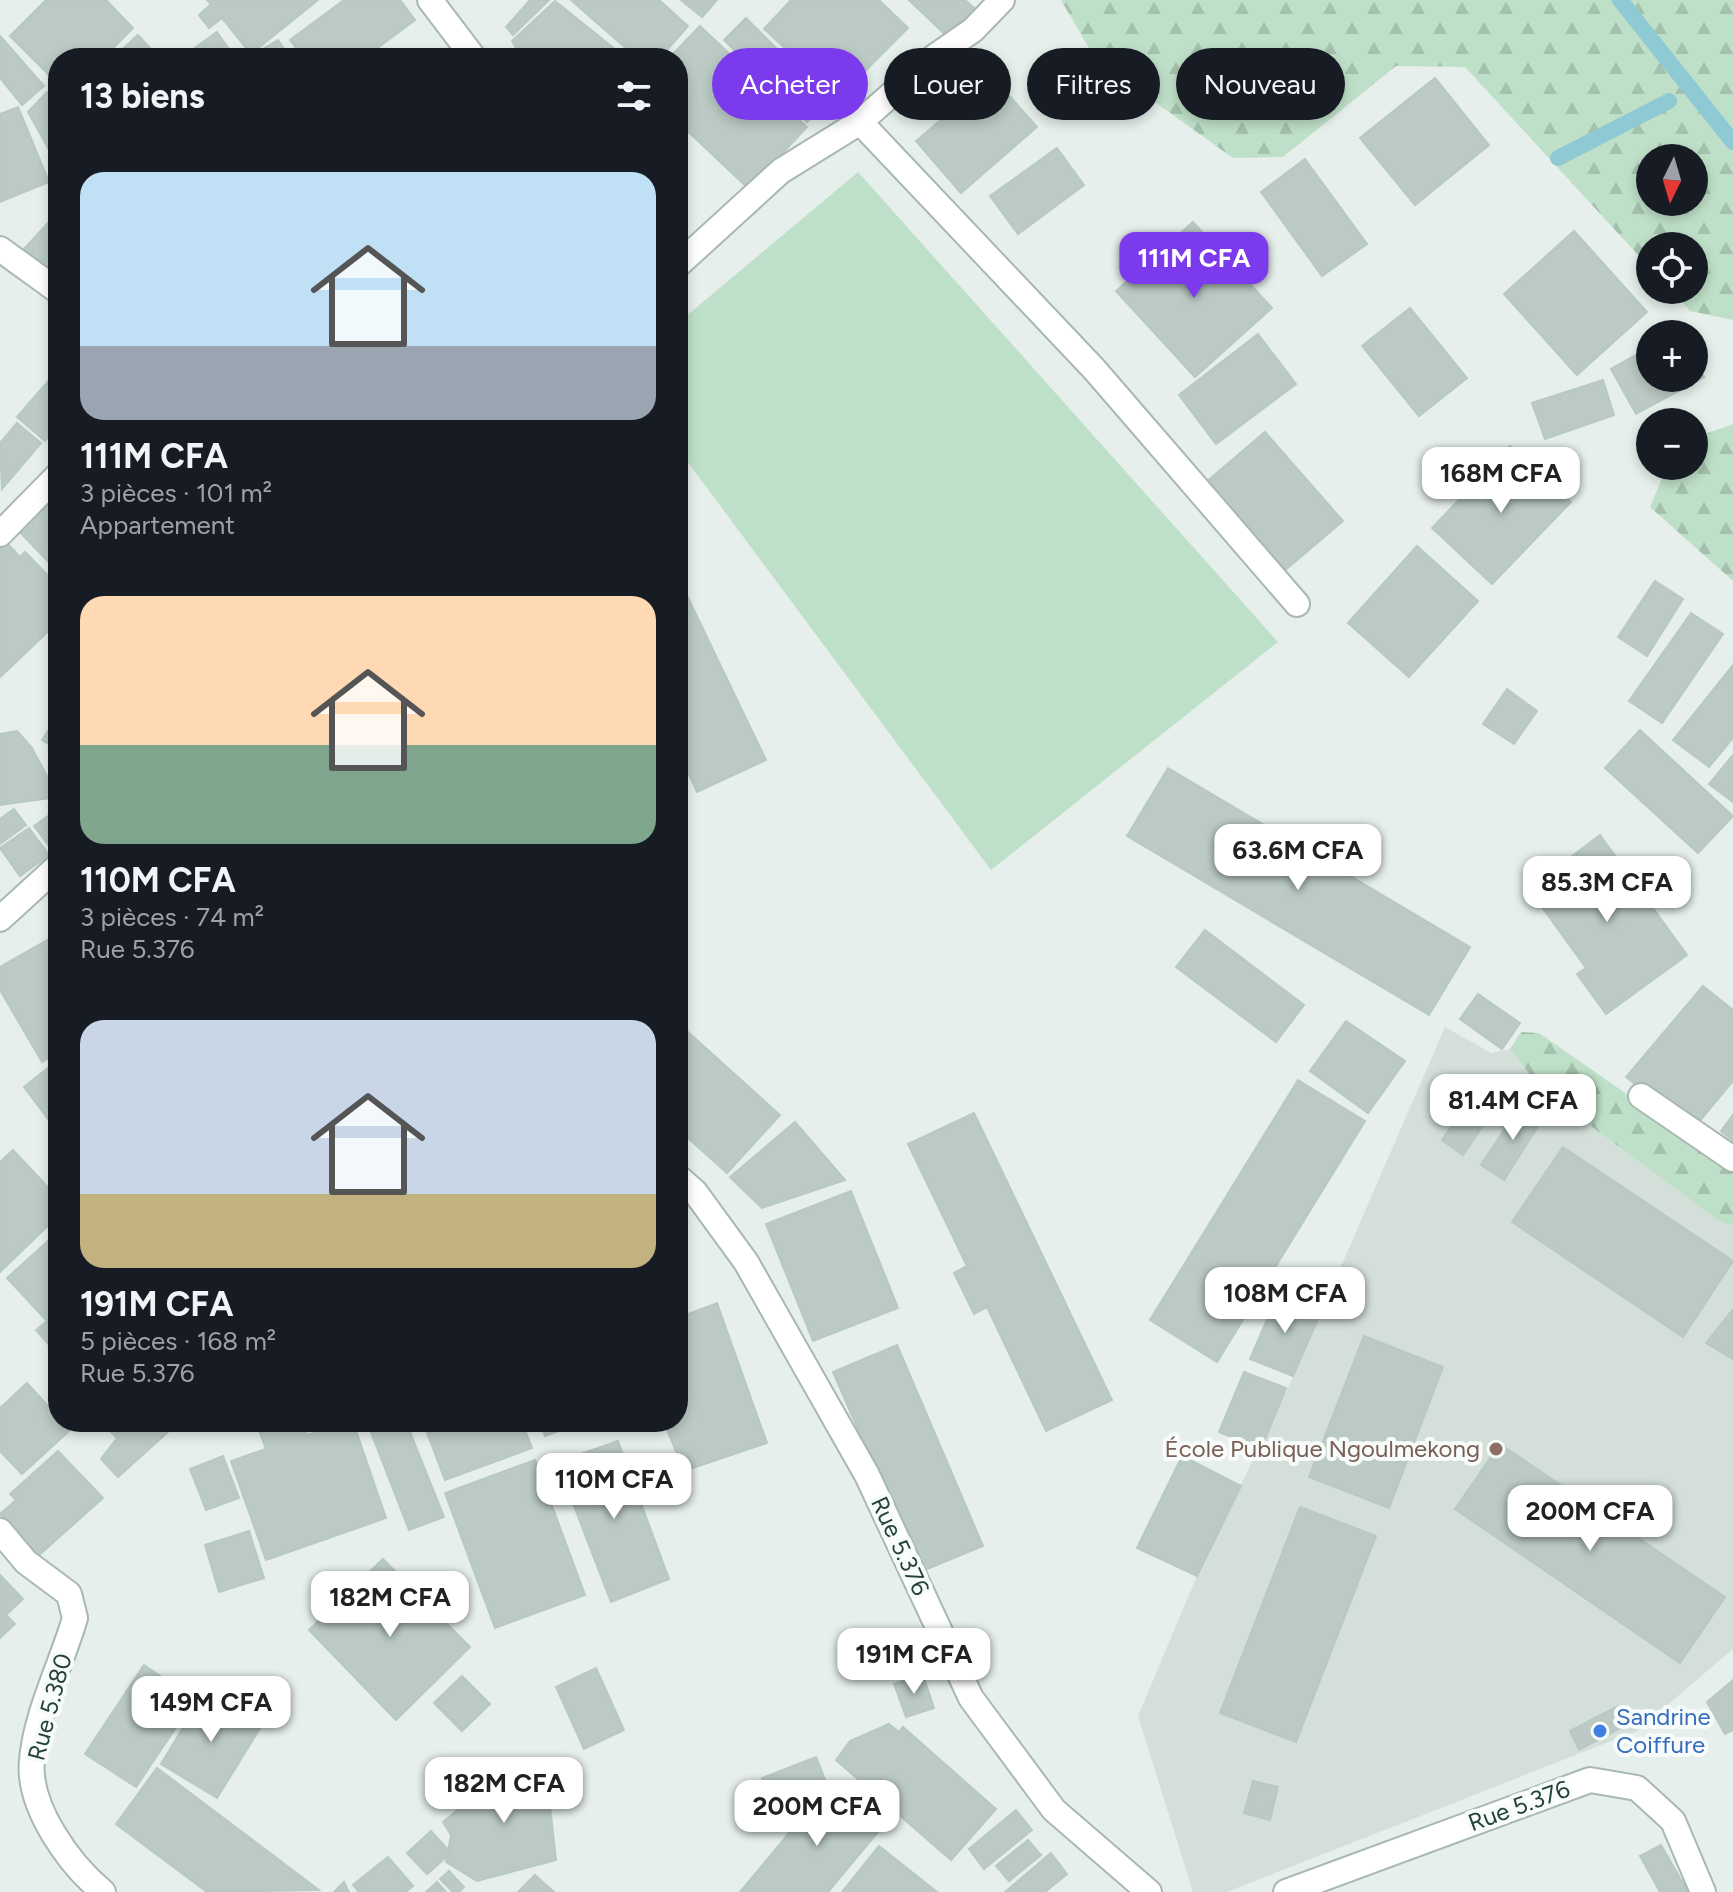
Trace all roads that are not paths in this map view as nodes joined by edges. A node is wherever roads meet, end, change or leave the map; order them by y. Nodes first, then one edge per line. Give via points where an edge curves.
1 (430, 0) edge
2 (1002, 0) edge
3 (466, 48) edge
4 (860, 122) junction
5 (0, 249) edge
6 (688, 256) edge
7 (48, 284) edge
8 (48, 485) edge
9 (0, 534) edge
10 (1297, 604) dead end
11 (48, 875) edge
12 (0, 919) edge
13 (1641, 1096) dead end
14 (1733, 1159) edge
15 (688, 1186) edge
16 (0, 1531) edge
17 (103, 1892) edge
18 (1149, 1892) edge
19 (1286, 1892) edge
20 (1703, 1892) edge

1 - 3 street
2 - 4 street
4 - 6 street via 781,171
4 - 10 street via 1094,369
5 - 7 street
8 - 9 street
11 - 12 street
13 - 14 street
15 - 18 street, Rue 5.376 via 746,1262 867,1475 971,1698 1054,1810
16 - 17 street, Rue 5.380 via 26,1562 69,1594 75,1618 31,1762 42,1818
19 - 20 street, Rue 5.376 via 1590,1780 1637,1788 1673,1821

